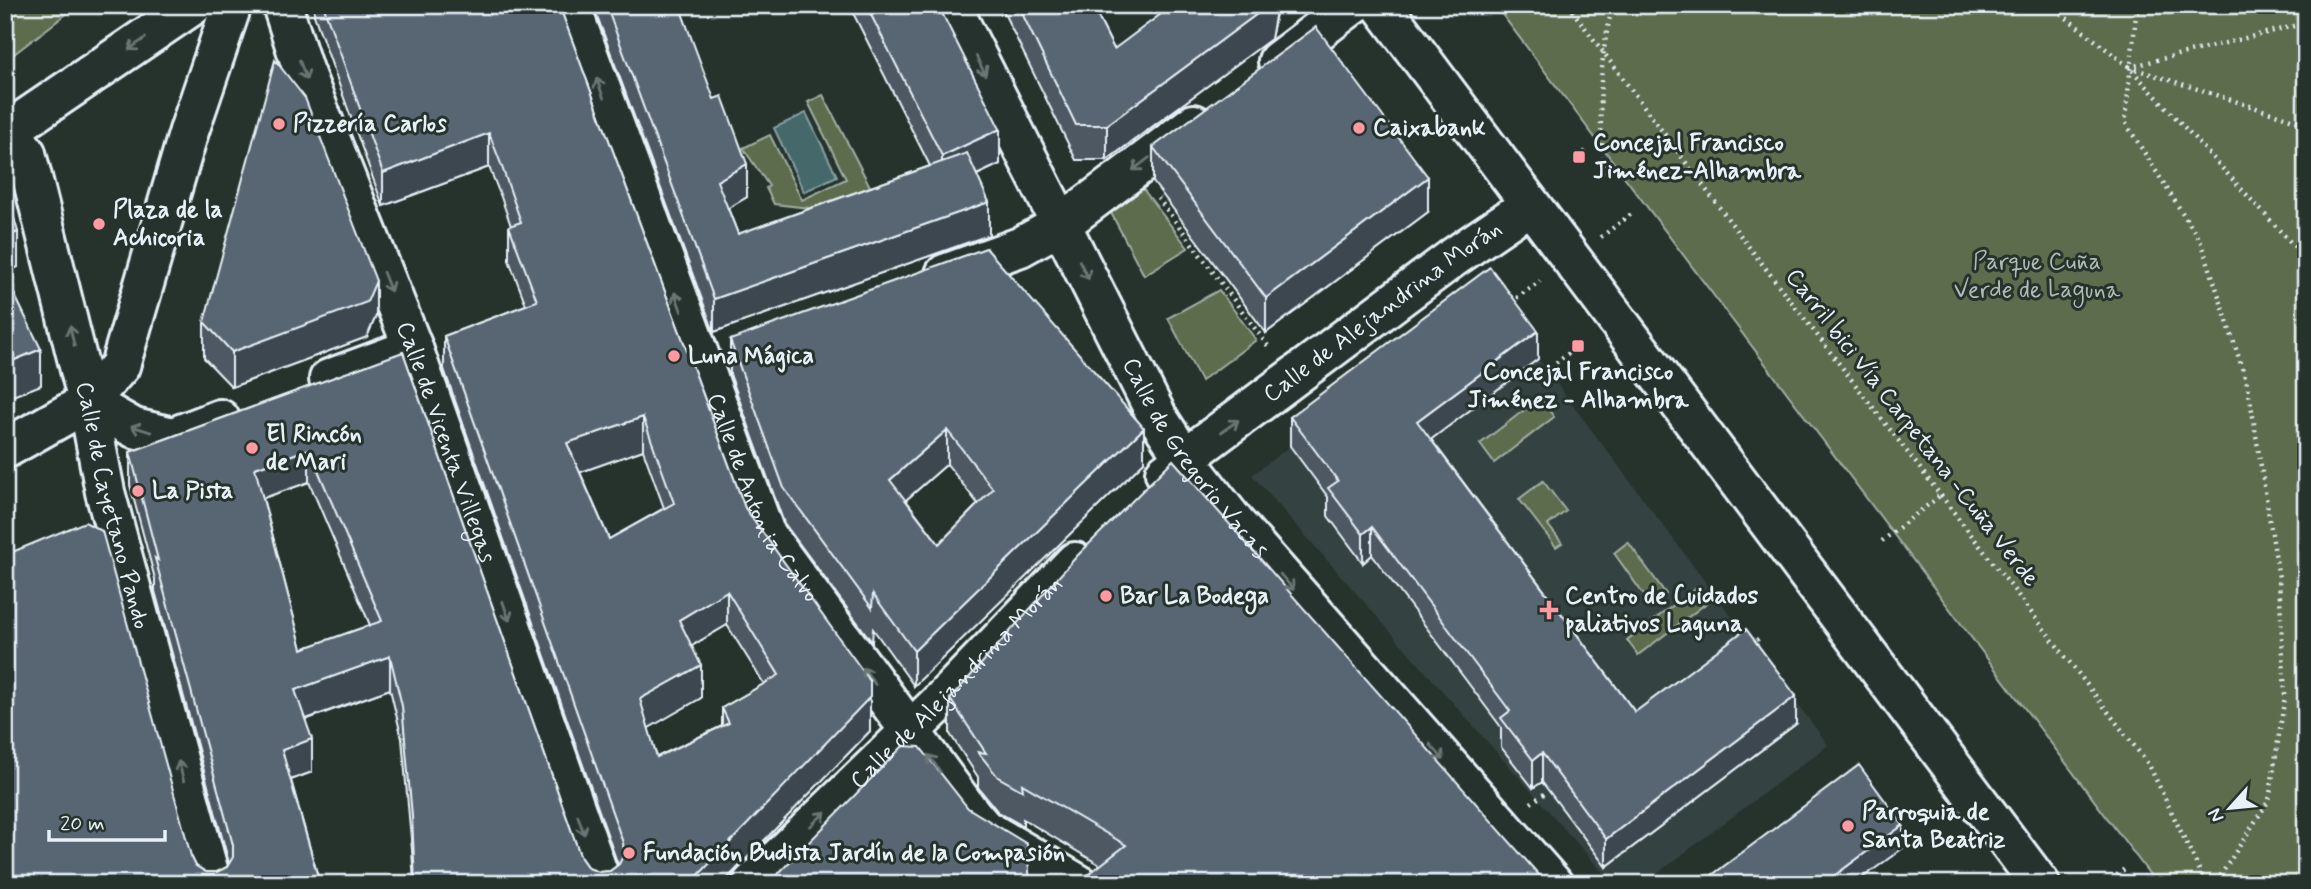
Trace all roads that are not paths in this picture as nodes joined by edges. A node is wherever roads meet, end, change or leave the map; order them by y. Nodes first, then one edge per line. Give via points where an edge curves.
1 (193, 5) edge
2 (232, 5) edge
3 (282, 5) edge
4 (570, 5) edge
5 (951, 5) edge
6 (1352, 5) edge
7 (1381, 5) edge
8 (1253, 80) edge
9 (1221, 104) edge
10 (8, 132) edge
11 (1530, 205) junction
12 (1060, 225) junction
13 (917, 284) edge
14 (412, 348) junction
15 (736, 348) edge
16 (699, 357) junction
17 (300, 390) edge
18 (88, 402) junction
19 (249, 409) edge
20 (10, 447) edge
21 (1184, 458) junction
22 (1136, 498) edge
23 (1098, 537) edge
24 (910, 730) junction
25 (212, 884) edge
26 (602, 884) edge
27 (752, 884) edge
28 (1078, 884) edge
29 (1553, 884) edge
30 (2040, 884) edge

1 -> 10 street
2 - 18 street via 189,131 120,366
3 -> 14 street, Calle de Vicenta Villegas
16 -> 4 street, Calle de Antonia Calvo
5 -> 12 street, Calle de Gregorio Vacas
6 - 8 street
7 - 11 street
9 -> 12 street
18 -> 10 street, Calle de Cayetano Pando via 26,153
21 -> 11 street, Calle de Alejandrina Morán
11 - 30 street
12 - 13 street via 1020,247
12 -> 21 street, Calle de Gregorio Vacas via 1158,418
14 - 17 street
14 -> 26 street, Calle de Vicenta Villegas
15 - 16 street
24 -> 16 street, Calle de Antonia Calvo via 765,533
19 -> 18 street via 173,437 135,428
18 - 20 street
25 -> 18 street, Calle de Cayetano Pando via 105,492
21 - 22 street, Calle de Alejandrina Morán
21 -> 29 street, Calle de Gregorio Vacas via 1235,523
23 - 24 street, Calle de Alejandrina Morán
27 -> 24 street, Calle de Alejandrina Morán
28 -> 24 street, Calle de Antonia Calvo via 984,829

